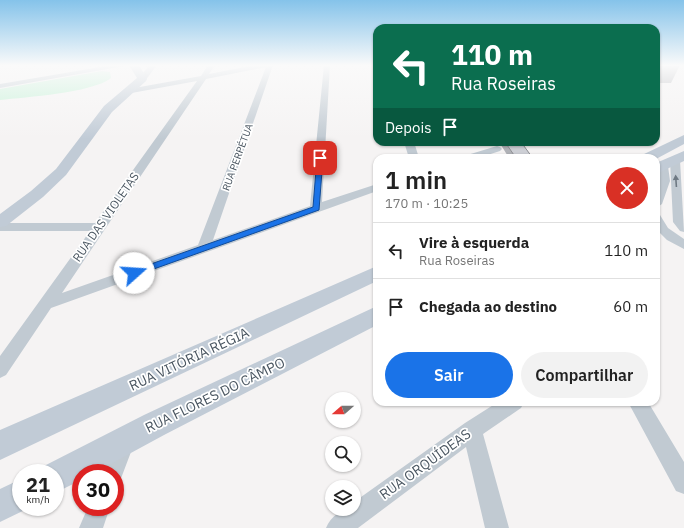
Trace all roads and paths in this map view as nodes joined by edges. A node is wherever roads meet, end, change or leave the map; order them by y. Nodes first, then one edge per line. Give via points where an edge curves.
1 (129, 90) edge
2 (140, 90) edge
3 (196, 90) edge
4 (261, 90) edge
5 (325, 90) edge
6 (126, 92) junction
7 (684, 140) edge
8 (497, 150) edge
9 (482, 154) edge
10 (655, 154) edge
11 (667, 162) edge
12 (373, 188) edge
13 (660, 194) edge
14 (316, 208) junction
15 (0, 222) edge
16 (100, 226) junction
17 (660, 226) edge
18 (0, 227) edge
19 (684, 228) edge
20 (684, 244) edge
21 (204, 248) junction
22 (373, 275) edge
23 (44, 305) junction
24 (373, 317) edge
25 (0, 370) edge
26 (508, 406) edge
27 (640, 406) edge
28 (472, 430) junction
29 (125, 441) junction
30 (0, 445) edge
31 (116, 464) edge
32 (64, 472) edge
33 (684, 483) edge
34 (12, 500) edge
35 (0, 506) edge
36 (96, 516) edge
37 (91, 528) edge
38 (338, 528) edge
39 (496, 528) edge

1 - 6 street
2 - 6 street
3 - 16 street, RUA DAS VIOLETAS
4 - 21 street, RUA PERPÉTUA
5 - 14 street
6 - 15 street via 90,131 61,172 41,191
7 - 10 street
8 - 9 street
11 - 13 street via 665,181
19 -> 11 street via 679,222
12 - 14 street
14 - 21 street
16 - 18 street
16 - 23 street, RUA DAS VIOLETAS
17 - 20 street via 664,232
21 - 23 street
22 - 30 street, RUA VITÓRIA RÉGIA
23 - 25 street, RUA DAS VIOLETAS
24 - 29 street, RUA FLORES DO CÂMPO
26 - 28 street, RUA ORQUÍDEAS
27 - 33 street
28 - 38 street, RUA ORQUÍDEAS
28 - 39 street
29 - 31 street
29 - 32 street, RUA FLORES DO CÂMPO
34 - 35 street
36 - 37 street

